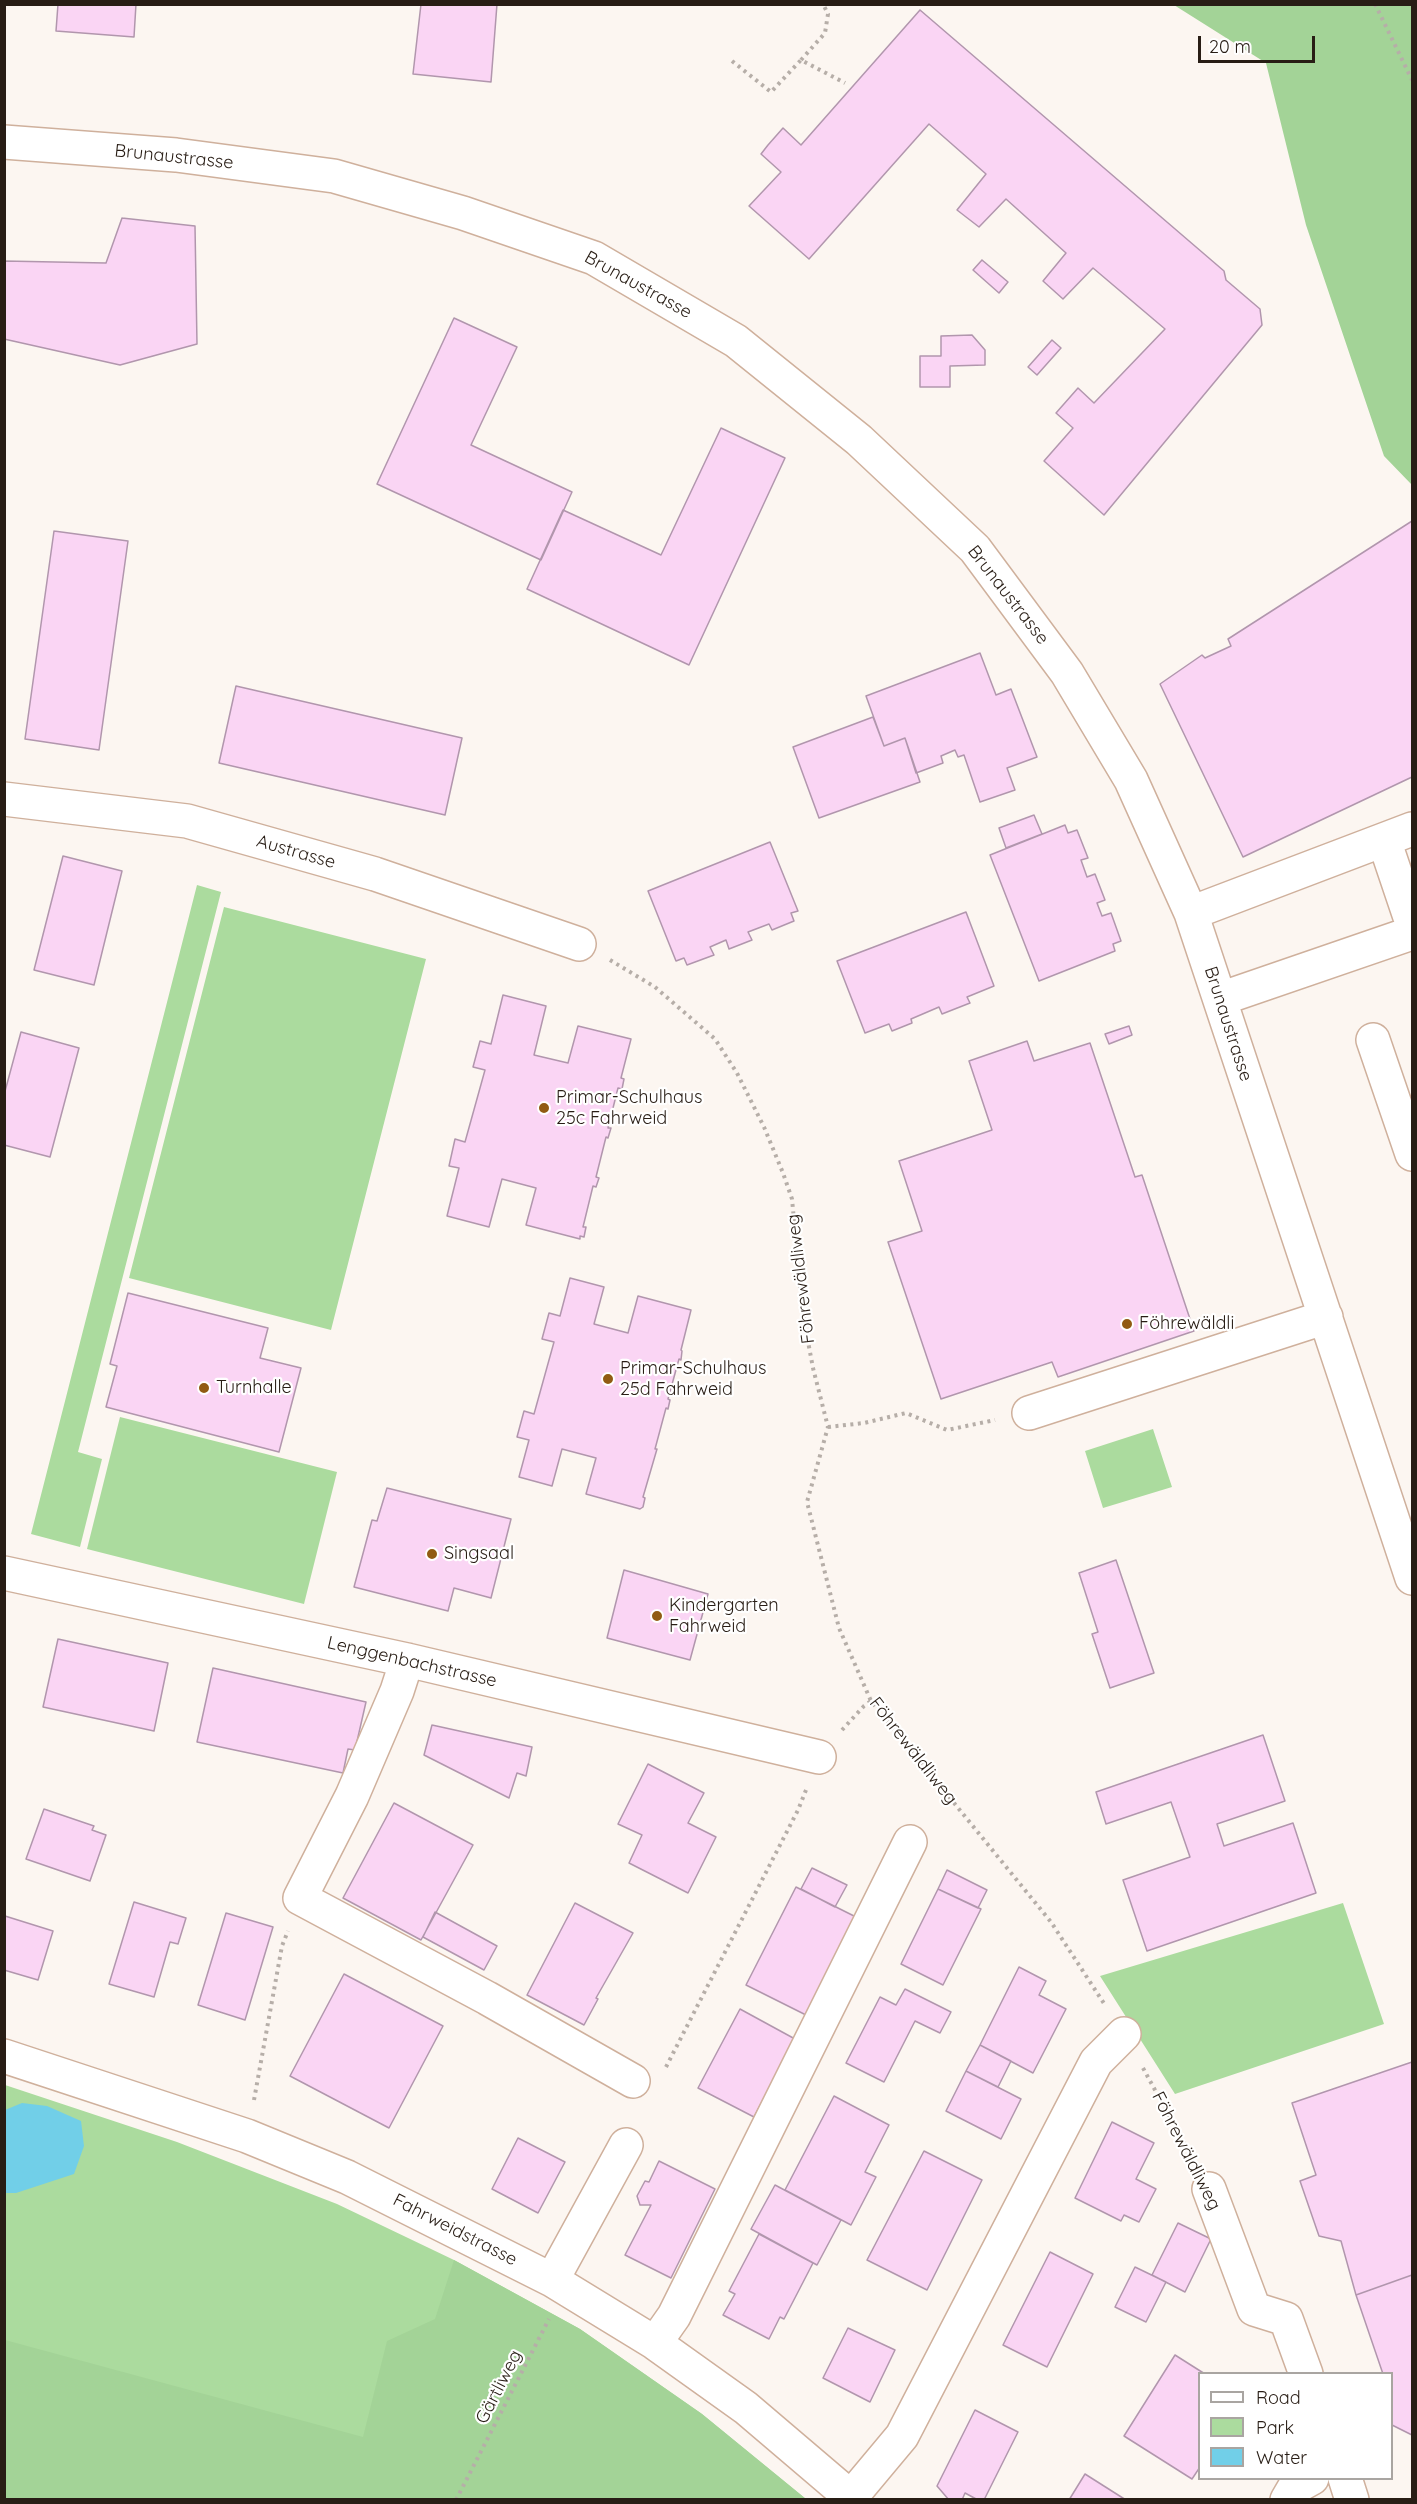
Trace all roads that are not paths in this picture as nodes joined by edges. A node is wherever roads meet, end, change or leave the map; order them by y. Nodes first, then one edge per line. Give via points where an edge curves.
1 (4, 142) edge
2 (4, 799) edge
3 (1398, 834) edge
4 (1191, 913) junction
5 (1413, 923) edge
6 (1413, 933) edge
7 (579, 944) road end
8 (1220, 999) junction
9 (1373, 1040) dead end
10 (1413, 1154) edge
11 (1326, 1317) junction
12 (1029, 1413) road end
13 (4, 1573) edge
14 (1413, 1578) edge
15 (406, 1660) junction
16 (819, 1757) road end
17 (910, 1842) dead end
18 (1124, 2034) road end
19 (4, 2056) edge
20 (633, 2081) dead end
21 (626, 2145) dead end
22 (1209, 2188) road end
23 (559, 2283) junction
24 (655, 2343) junction
25 (1306, 2372) edge
26 (1308, 2480) edge
27 (1346, 2480) edge
28 (853, 2498) edge
29 (1287, 2499) edge
30 (1352, 2499) edge

1 - 4 street, Brunaustrasse via 176,155 334,176 463,213 594,258 736,341 859,440 975,549 1066,673 1131,780
2 - 7 street, Austrasse via 187,821 375,874
3 - 4 street
3 - 5 street
4 - 8 street, Brunaustrasse
6 - 8 street
8 - 11 street, Brunaustrasse
9 - 10 street
11 - 12 street
11 - 14 street, Brunaustrasse
13 - 15 street, Lenggenbachstrasse
15 - 16 street, Lenggenbachstrasse
15 - 20 street via 397,1691 352,1796 300,1898
17 - 24 street via 674,2316
18 - 28 street via 1096,2062 902,2436
19 - 23 street, Fahrweidstrasse via 247,2136 347,2177
21 - 23 street
22 - 25 street, Föhrewäldliweg via 1254,2309 1286,2319
23 - 24 street, Fahrweidstrasse
24 - 28 street, Fahrweidstrasse via 746,2408
26 - 29 street via 1294,2487
27 - 30 street

